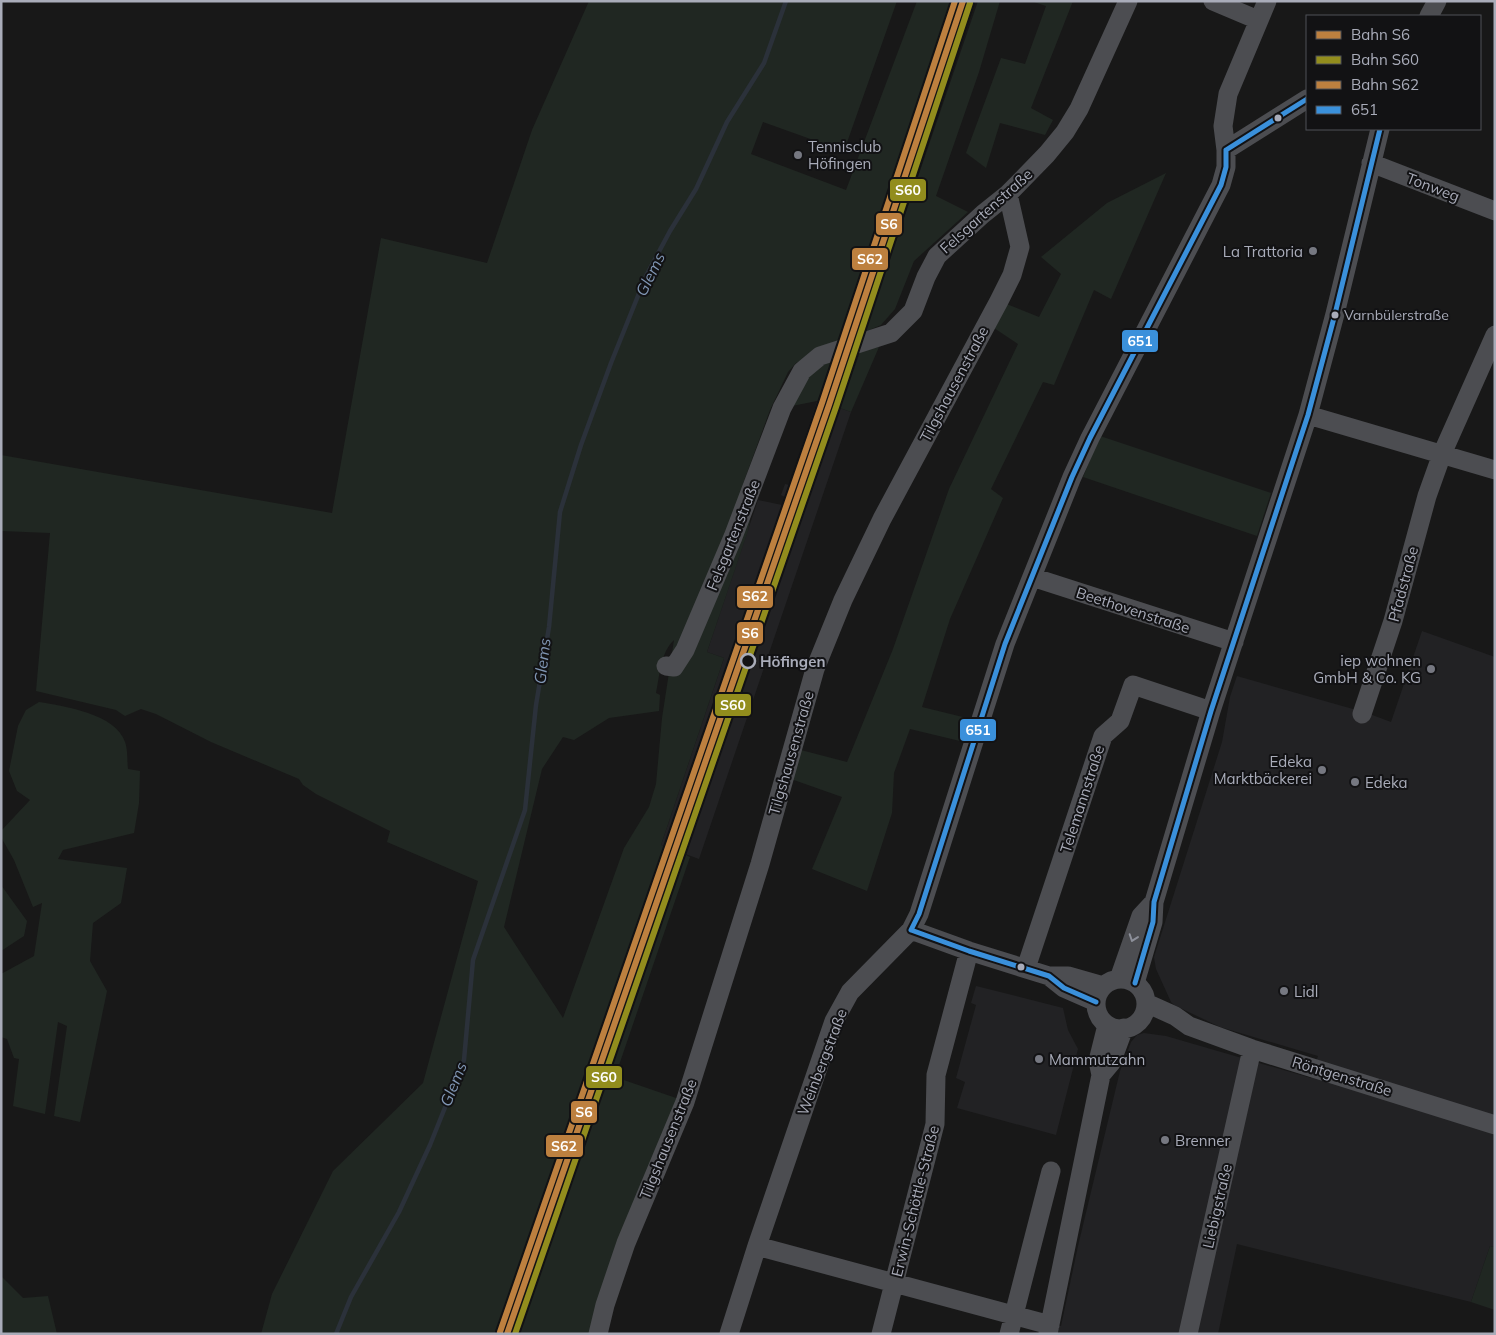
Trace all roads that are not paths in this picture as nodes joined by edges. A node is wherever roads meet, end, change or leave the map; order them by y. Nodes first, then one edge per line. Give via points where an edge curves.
1 (1128, 1) edge
2 (1213, 1) edge
3 (1267, 1) edge
4 (1437, 1) edge
5 (1430, 15) edge
6 (1258, 20) junction
7 (1306, 100) edge
8 (1380, 130) edge
9 (1226, 150) junction
10 (1371, 163) junction
11 (1008, 194) junction
12 (1495, 211) edge
13 (1495, 334) edge
14 (1308, 415) junction
15 (1442, 454) junction
16 (1495, 470) edge
17 (1032, 577) junction
18 (1234, 642) junction
19 (666, 666) dead end
20 (1211, 711) junction
21 (1362, 714) dead end
22 (911, 930) junction
23 (969, 951) junction
24 (1026, 968) junction
25 (1113, 988) junction
26 (1143, 1011) junction
27 (1115, 1026) junction
28 (1252, 1049) junction
29 (1495, 1125) edge
30 (1051, 1171) dead end
31 (757, 1246) junction
32 (894, 1283) junction
33 (1014, 1315) junction
34 (1049, 1329) edge
35 (598, 1334) edge
36 (729, 1334) edge
37 (881, 1334) edge
38 (1009, 1334) edge
39 (1188, 1334) edge

1 - 11 street, Felsgartenstraße via 1079,109 1065,132
2 - 6 street
3 - 6 street, Weinbergstraße
4 - 5 street
6 - 9 street, Weinbergstraße via 1228,94 1223,126
7 - 9 street
8 - 10 street
9 - 17 street, Weinbergstraße via 1221,185 1090,438
10 - 12 street, Tonweg
10 - 14 street
11 - 19 street, Felsgartenstraße via 936,256 913,311 900,325 891,332 820,356 802,371 782,408 733,537 685,650 674,666
11 - 35 street, Tilgshausenstraße via 1020,247 1016,265 882,519 843,600 815,669 760,864 685,1102 626,1243
13 - 15 street, Pfadstraße
14 - 15 street
14 - 18 street
15 - 16 street
15 - 21 street, Pfadstraße
17 - 18 street, Beethovenstraße
17 - 22 street, Weinbergstraße via 1005,644 925,896
18 - 20 street
20 - 24 street, Telemannstraße via 1134,685 1120,721 1103,736
20 - 25 street via 1154,902 1153,922
22 - 23 street
22 - 31 street, Weinbergstraße via 850,992 834,1021
23 - 24 street
23 - 32 street, Erwin-Schöttle-Straße via 936,1075 935,1124
24 - 25 street via 1049,976 1068,976
25 - 26 street via 1142,990
25 - 27 street via 1098,1015
26 - 27 street via 1136,1024
26 - 28 street, Röntgenstraße via 1175,1016 1189,1026
27 - 34 street via 1098,1061 1101,1075
28 - 29 street, Röntgenstraße
28 - 39 street, Liebigstraße
30 - 33 street
31 - 32 street
31 - 36 street, Weinbergstraße
32 - 33 street
32 - 37 street, Erwin-Schöttle-Straße
33 - 34 street
33 - 38 street

